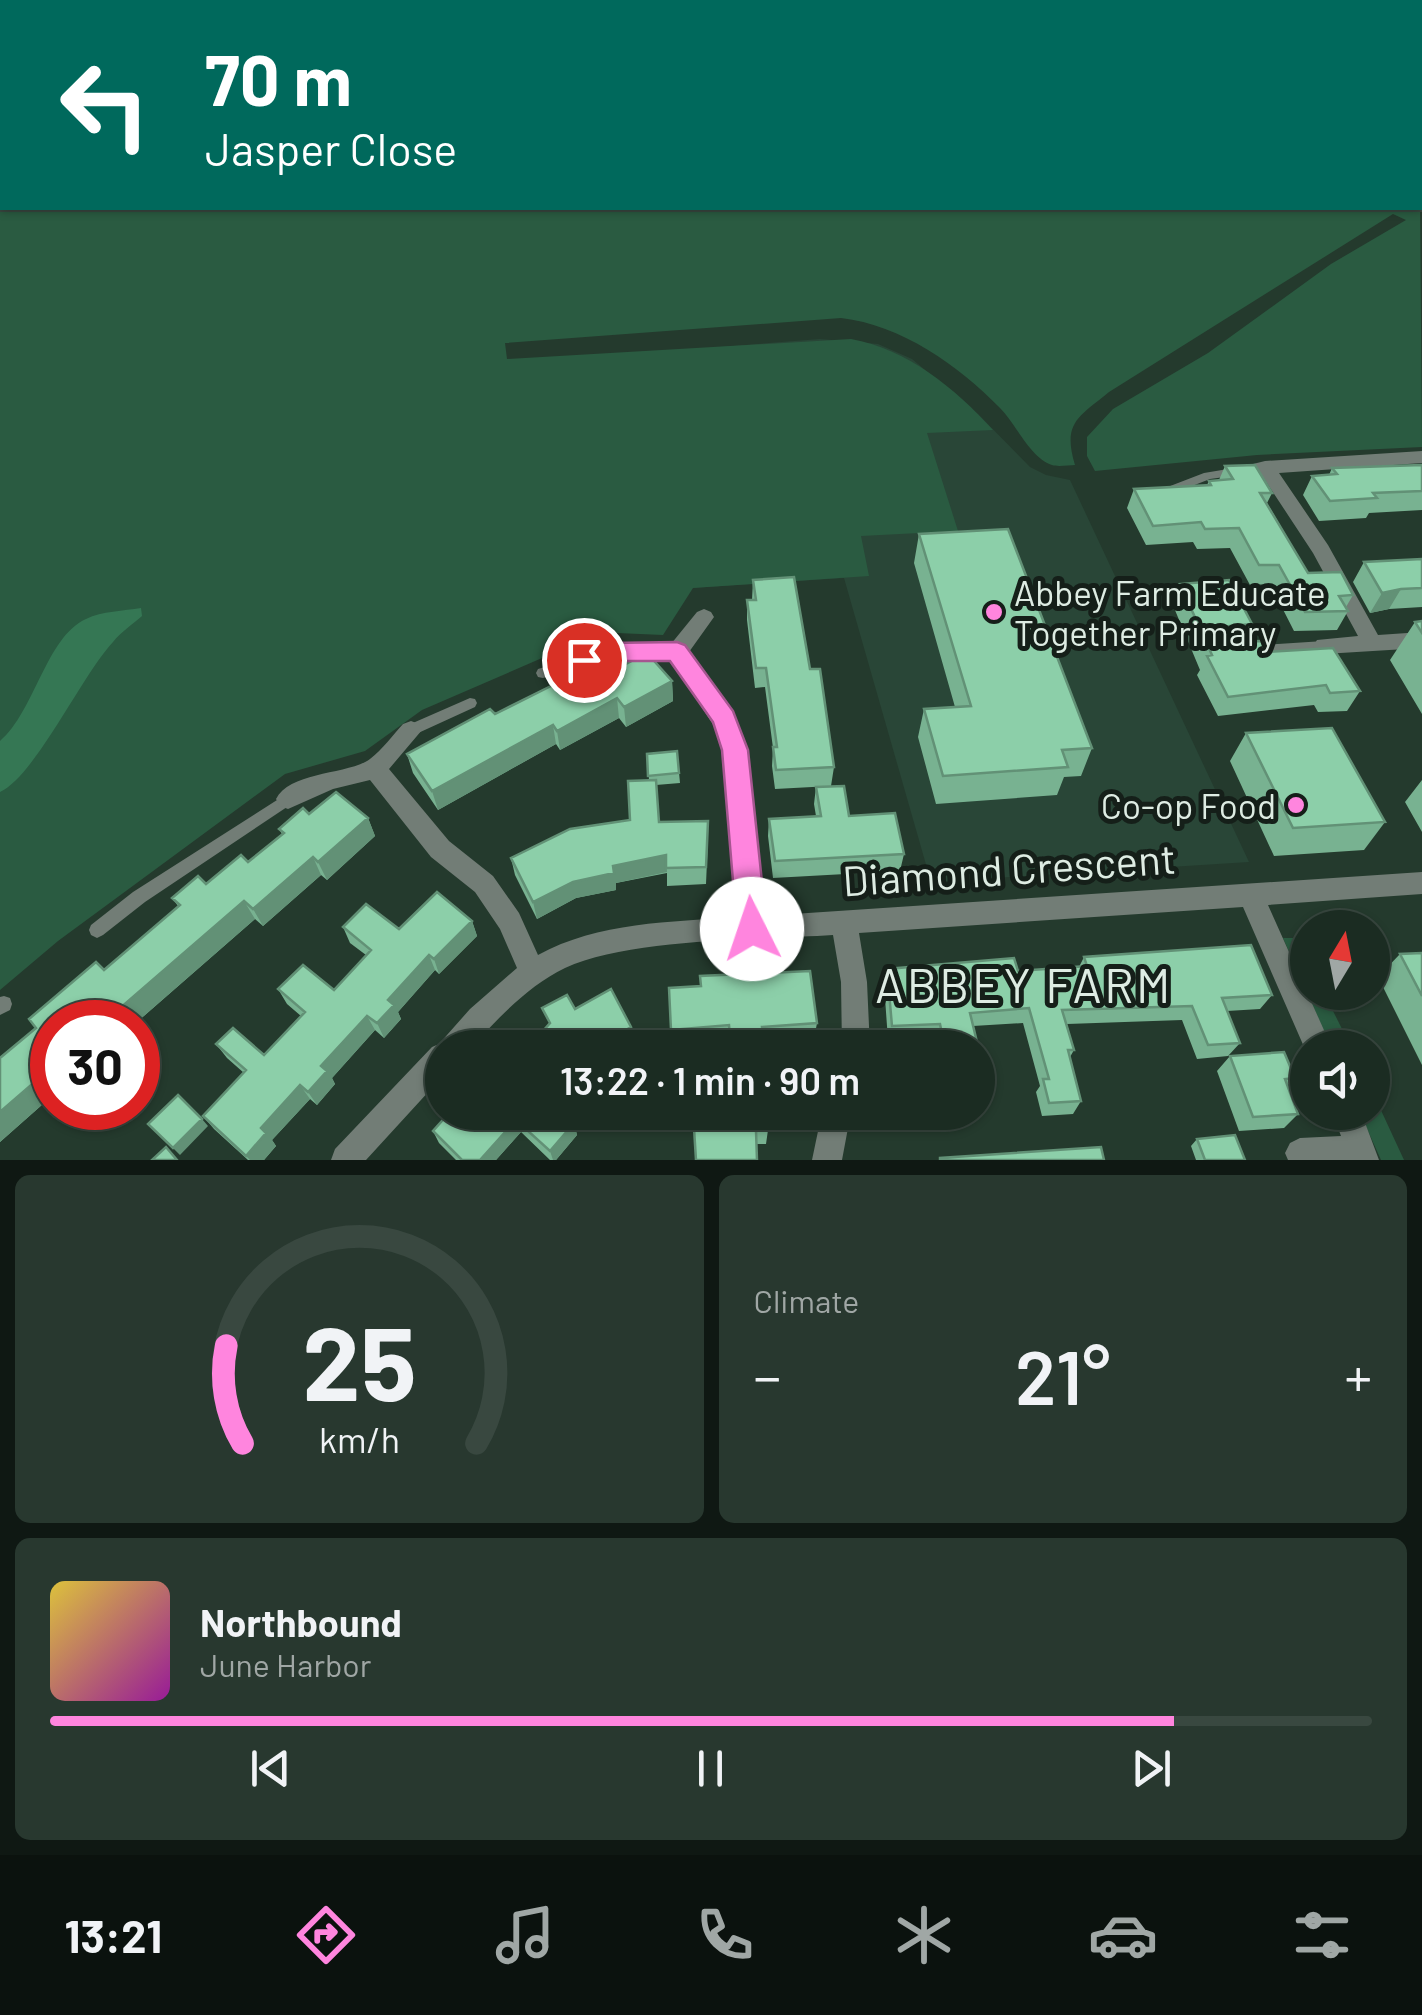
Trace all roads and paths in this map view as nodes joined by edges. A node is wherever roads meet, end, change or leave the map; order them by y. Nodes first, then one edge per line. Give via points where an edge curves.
1 (1422, 457) edge
2 (1265, 467) junction
3 (1228, 473) joint
4 (1152, 493) edge
5 (704, 617) dead end
6 (1422, 640) edge
7 (1372, 642) junction
8 (1324, 646) joint
9 (628, 652) joint
10 (677, 652) junction
11 (1234, 652) edge
12 (544, 673) dead end
13 (470, 703) dead end
14 (411, 730) joint
15 (375, 769) junction
16 (288, 800) joint
17 (1422, 883) edge
18 (1250, 894) junction
19 (844, 923) junction
20 (752, 929) junction
21 (96, 930) dead end
22 (531, 970) junction
23 (469, 1030) edge
24 (855, 1030) edge
25 (1310, 1030) edge
26 (425, 1075) edge
27 (834, 1130) edge
28 (1354, 1130) edge
29 (1300, 1153) dead end
30 (1364, 1155) edge
31 (346, 1160) edge
32 (827, 1160) edge

1 - 2 street
2 - 3 street
2 - 7 street
3 - 4 lane
5 - 10 street
6 - 7 street
7 - 8 street
8 - 11 lane
9 - 10 street
9 - 12 lane
10 - 20 street via 732,736
13 - 14 lane
14 - 15 street
15 - 16 street via 329,780
15 - 22 street via 440,849 484,884 510,921
16 - 21 lane
17 - 18 street, Diamond Crescent
18 - 19 street, Diamond Crescent
18 - 25 street
19 - 20 street, Diamond Crescent
19 - 24 street
20 - 22 street, Diamond Crescent via 605,942
22 - 23 street, Diamond Crescent
26 - 31 street
27 - 32 street
28 - 30 street
29 - 30 street

